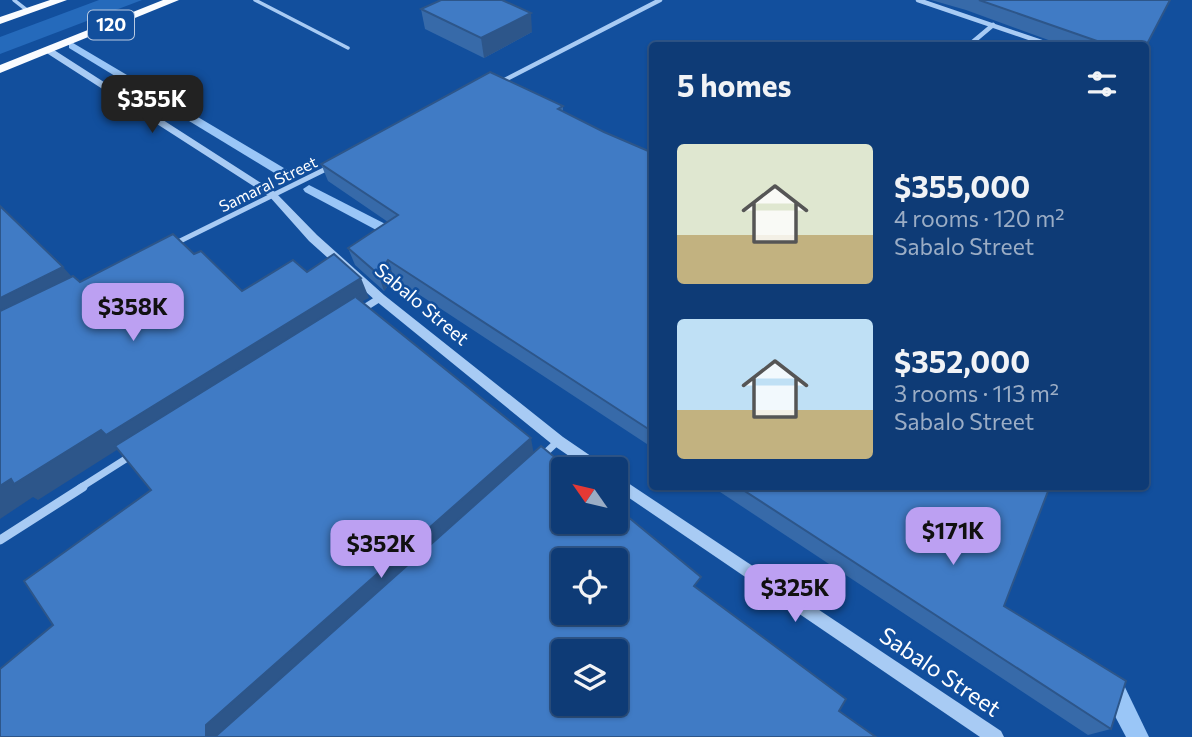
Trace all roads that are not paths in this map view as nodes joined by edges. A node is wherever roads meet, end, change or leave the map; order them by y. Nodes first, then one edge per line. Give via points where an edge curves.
1 (14, 0) edge
2 (61, 0) edge
3 (173, 0) edge
4 (255, 0) edge
5 (271, 0) edge
6 (660, 0) edge
7 (918, 0) edge
8 (262, 4) junction
9 (28, 11) junction
10 (0, 21) edge
11 (993, 25) junction
12 (973, 42) edge
13 (1042, 42) edge
14 (348, 48) dead end
15 (48, 50) junction
16 (0, 69) edge
17 (500, 82) junction
18 (488, 88) edge
19 (512, 88) edge
20 (342, 161) edge
21 (272, 194) junction
22 (162, 251) edge
23 (380, 298) junction
24 (357, 312) edge
25 (558, 441) junction
26 (138, 452) edge
27 (581, 457) edge
28 (527, 469) edge
29 (628, 489) edge
30 (0, 540) edge
31 (995, 737) edge

1 - 9 lane
2 - 9 highway
3 - 15 highway, 120
4 - 8 lane
5 - 8 lane
6 - 17 street
7 - 11 street
8 - 14 lane
9 - 10 highway
11 - 12 street
11 - 13 street
15 - 16 highway, 120
15 - 21 street, Sabalo Street
17 - 18 street
17 - 19 street
20 - 21 street, Samaral Street
21 - 22 street, Samaral Street
21 - 23 street, Sabalo Street
23 - 24 street
23 - 25 street, Sabalo Street
25 - 27 street, Sabalo Street
25 - 28 street
26 - 30 street
29 - 31 street, Sabalo Street

